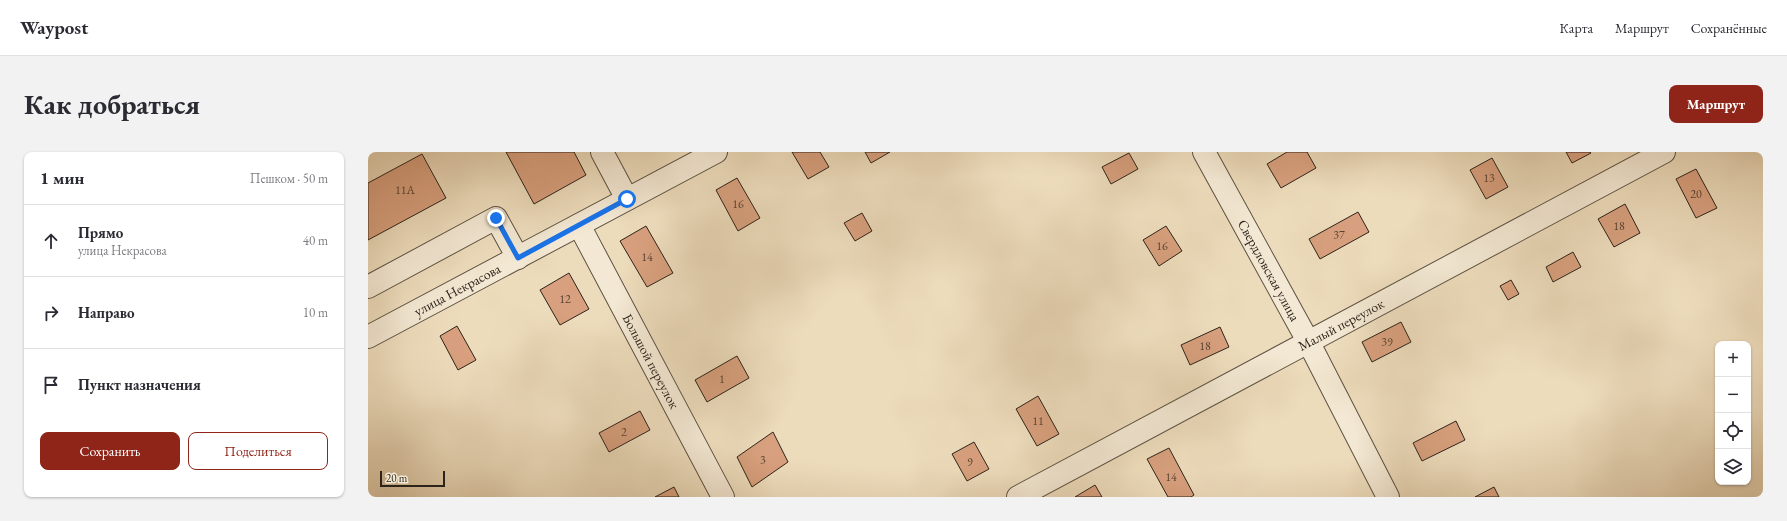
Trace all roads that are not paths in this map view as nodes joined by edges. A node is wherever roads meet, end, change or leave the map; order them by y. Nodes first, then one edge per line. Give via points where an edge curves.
1 (602, 152) edge
2 (716, 152) edge
3 (1204, 152) edge
4 (1664, 152) edge
5 (627, 199) junction
6 (579, 225) junction
7 (518, 258) junction
8 (368, 287) edge
9 (368, 337) edge
10 (1309, 343) junction
11 (723, 497) edge
12 (1018, 497) edge
13 (1388, 497) edge

1 - 5 street
2 - 5 street, улица Некрасова
3 - 10 street, Свердловская улица
4 - 10 street, Малый переулок
5 - 6 street, улица Некрасова
6 - 7 street, улица Некрасова
6 - 11 street, Большой переулок
7 - 8 street via 496,218
7 - 9 street, улица Некрасова
10 - 12 street, Малый переулок
10 - 13 street, Свердловская улица

